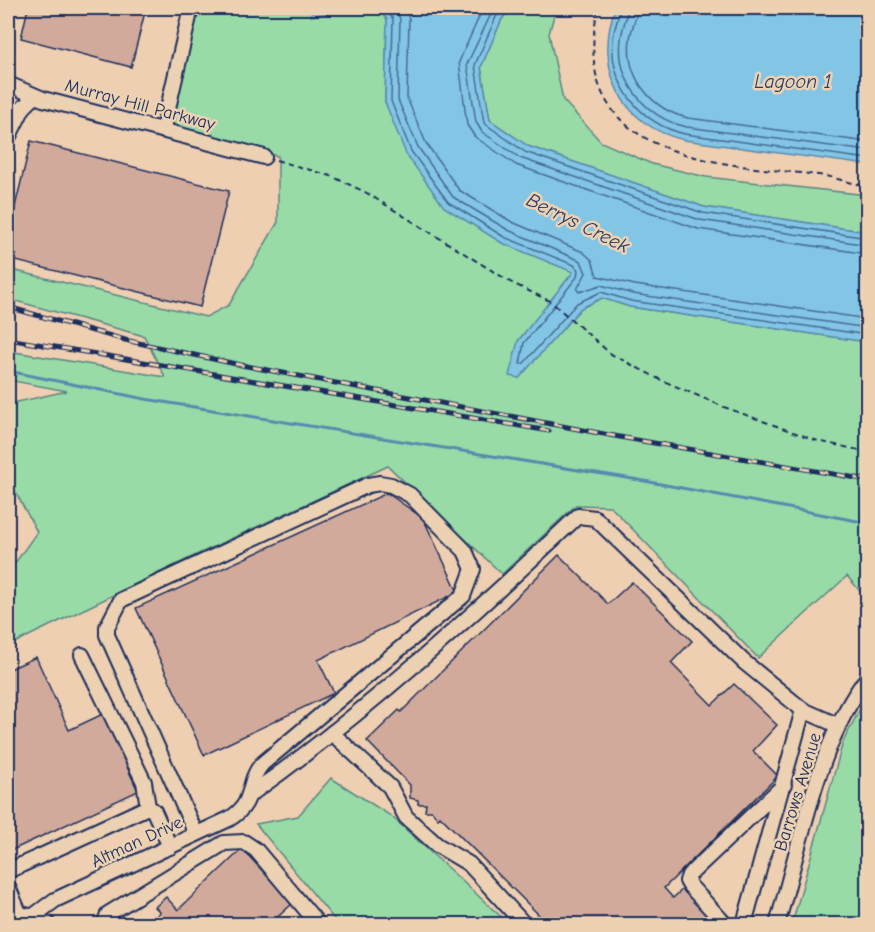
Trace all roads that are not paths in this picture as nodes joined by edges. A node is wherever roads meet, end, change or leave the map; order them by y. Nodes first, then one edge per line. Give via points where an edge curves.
1 (191, 8) edge
2 (8, 84) edge
3 (35, 96) junction
4 (163, 130) junction
5 (8, 138) edge
6 (264, 157) road end
7 (82, 655) dead end
8 (867, 677) edge
9 (803, 710) junction
10 (837, 725) junction
11 (332, 732) junction
12 (784, 785) junction
13 (251, 794) junction
14 (148, 807) junction
15 (196, 834) junction
16 (170, 847) junction
17 (8, 871) edge
18 (8, 887) edge
19 (20, 916) edge
20 (48, 924) edge
21 (104, 924) edge
22 (318, 924) edge
23 (524, 924) edge
24 (725, 924) edge
25 (744, 924) edge
26 (777, 924) edge

1 - 4 street
2 - 3 street, Murray Hill Parkway
3 - 4 street, Murray Hill Parkway
3 - 5 street via 23,108
4 - 6 street, Murray Hill Parkway
7 - 14 street via 144,782
8 - 10 street, Barrows Avenue
9 - 10 street
9 - 11 street via 744,662 595,518 578,516 465,622
9 - 12 street
10 - 26 street, Barrows Avenue
11 - 13 street
11 - 23 street via 390,787 406,817 437,845 469,864
12 - 24 street via 688,875 690,886
12 - 25 street
13 - 15 street, Altman Drive via 237,814
13 - 15 street via 262,764 463,596 473,569 465,551 400,489 380,483 368,485 121,600 107,635
14 - 16 street via 154,811
14 - 17 street
15 - 16 street, Altman Drive
16 - 19 street, Altman Drive
18 - 19 street
19 - 20 street
21 - 22 street via 108,914 193,860 224,843 244,842 256,850

